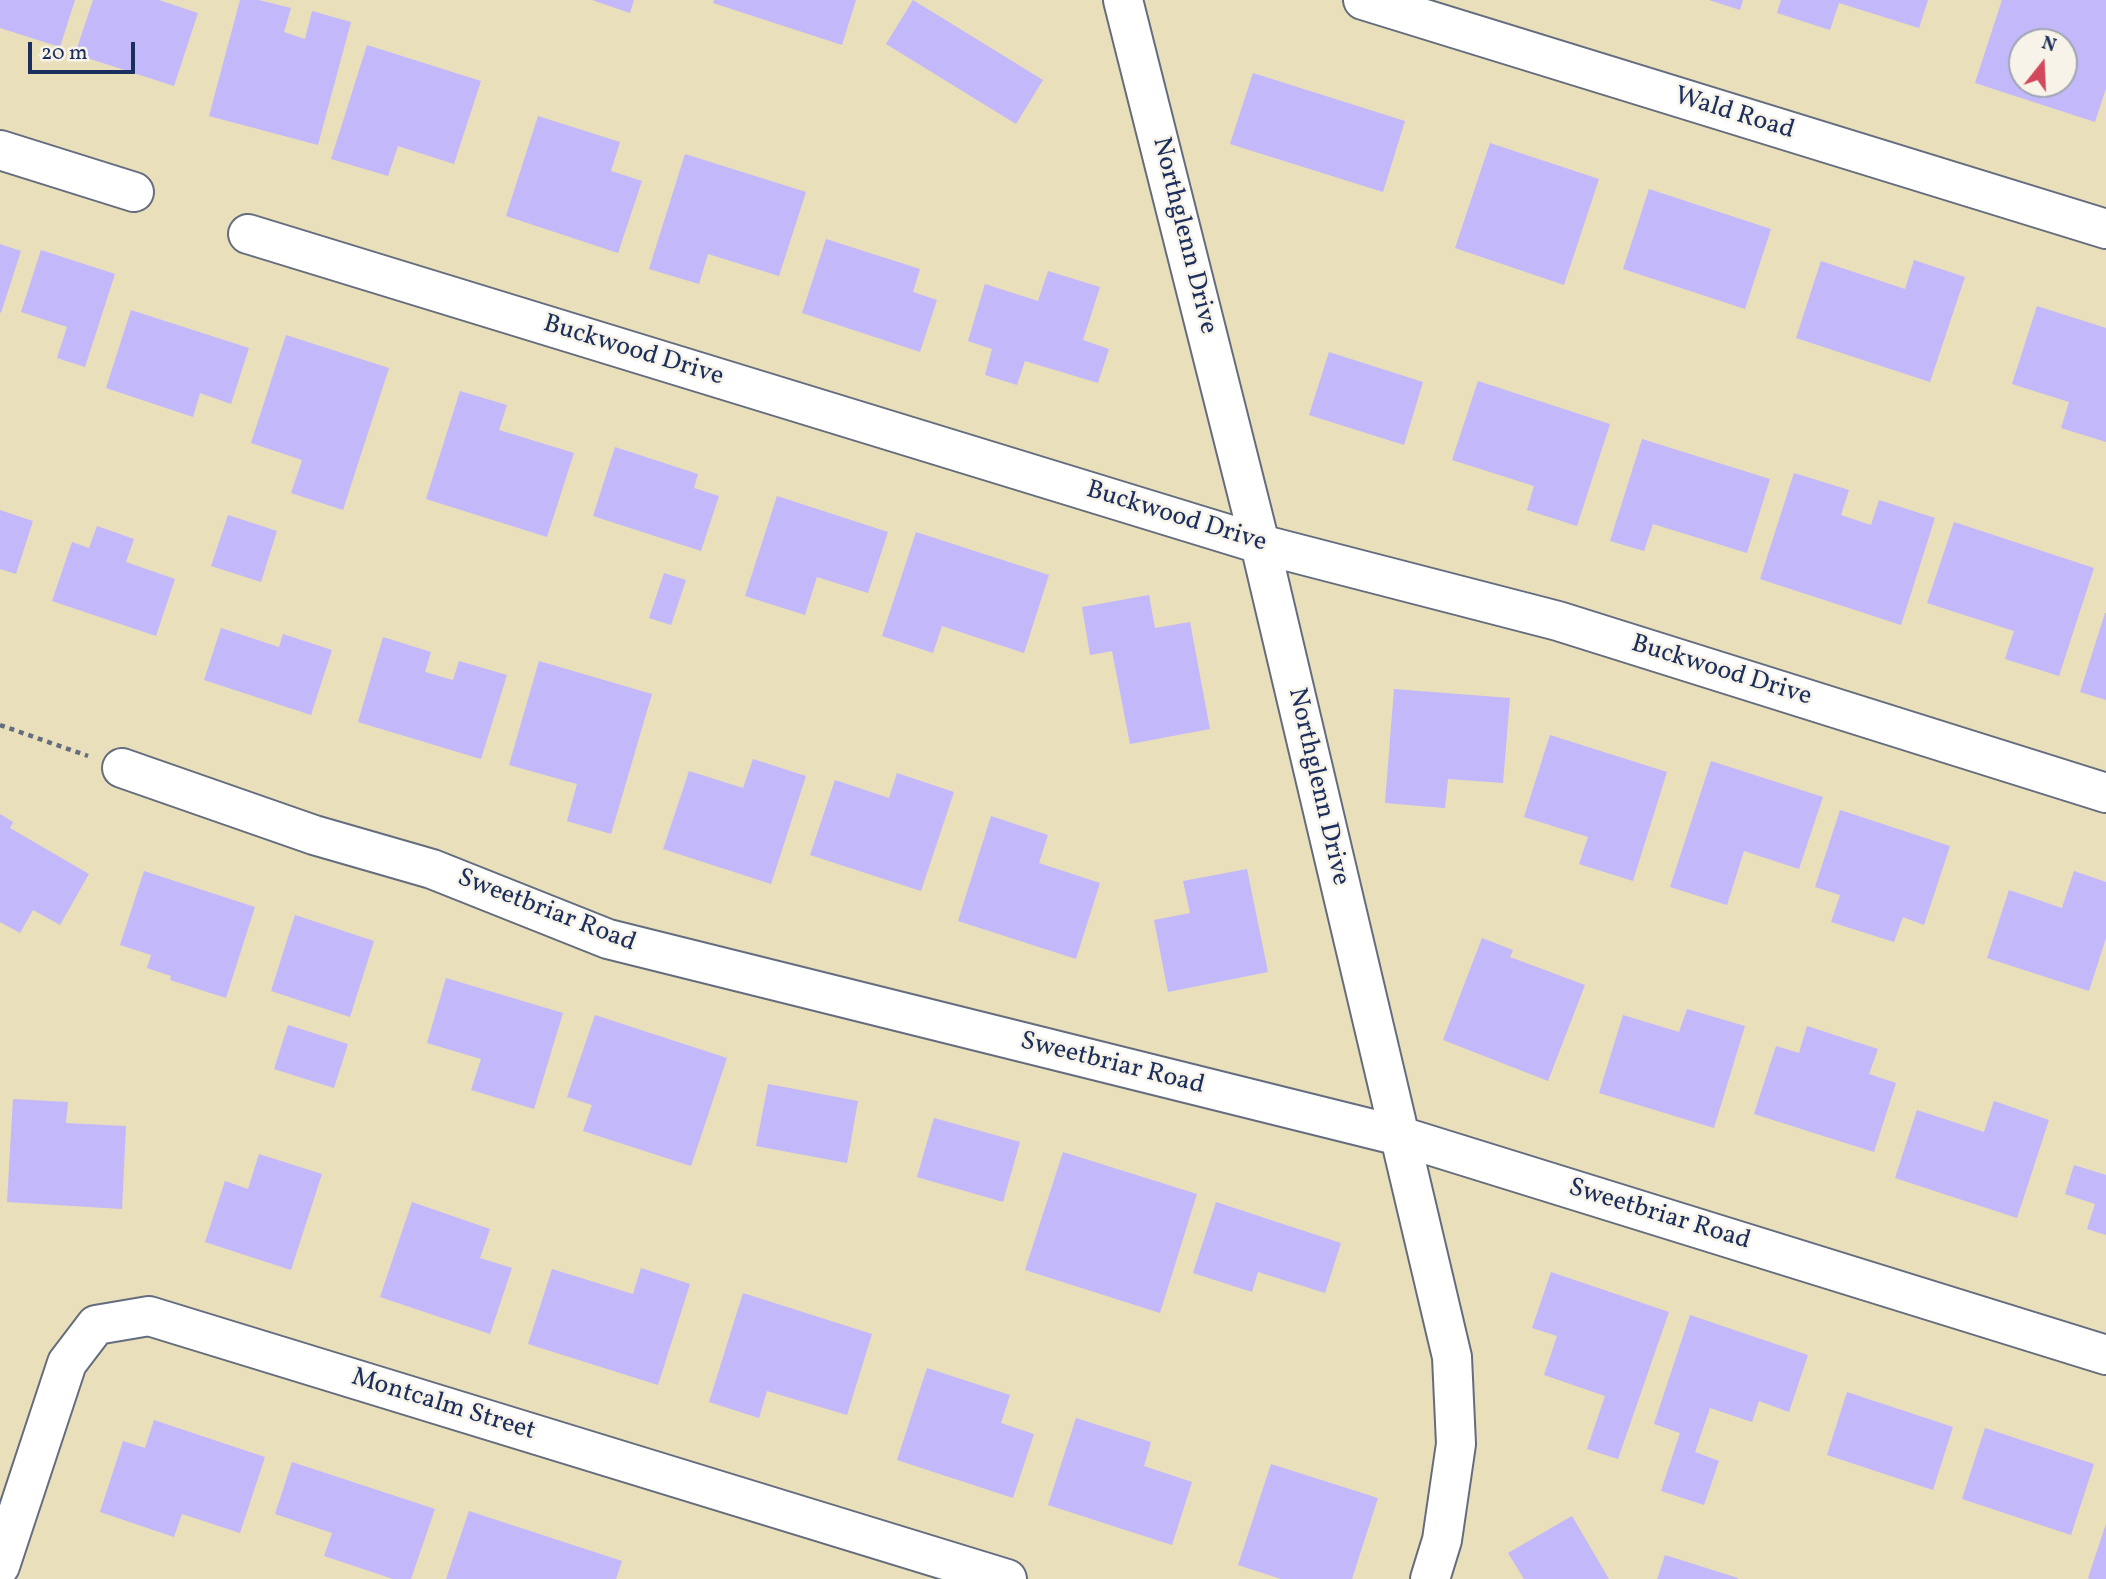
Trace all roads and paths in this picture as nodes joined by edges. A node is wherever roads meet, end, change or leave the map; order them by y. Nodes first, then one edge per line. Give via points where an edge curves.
1 (1123, 0) edge
2 (1363, 0) edge
3 (0, 150) edge
4 (134, 192) dead end
5 (2106, 229) edge
6 (248, 234) dead end
7 (1260, 544) junction
8 (0, 725) edge
9 (122, 768) joint
10 (2106, 793) edge
11 (1400, 1136) junction
12 (2106, 1355) edge
13 (5, 1550) edge
14 (1007, 1579) edge
15 (1430, 1579) edge

1 - 7 street, Northglenn Drive
2 - 5 street, Wald Road
3 - 4 street
6 - 7 street, Buckwood Drive
7 - 10 street, Buckwood Drive via 1558,621
7 - 11 street, Northglenn Drive
8 - 9 path
9 - 11 street, Sweetbriar Road via 314,835 432,869 608,939
11 - 12 street, Sweetbriar Road
11 - 15 street, Northglenn Drive via 1452,1357 1456,1444 1442,1541
13 - 14 street, Montcalm Street via 67,1363 96,1325 149,1316

